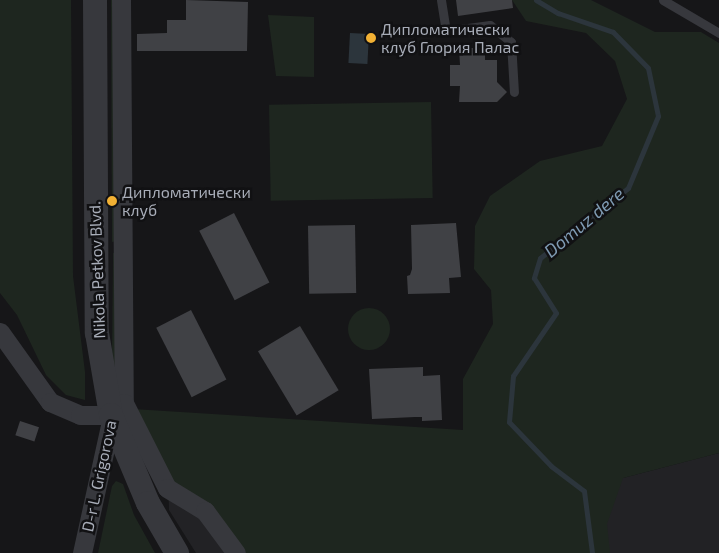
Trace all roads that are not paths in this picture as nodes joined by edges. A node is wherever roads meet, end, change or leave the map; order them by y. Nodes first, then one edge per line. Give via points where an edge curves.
1 (95, 0) edge
2 (121, 0) edge
3 (441, 0) edge
4 (663, 0) edge
5 (719, 33) edge
6 (514, 92) dead end
7 (0, 332) edge
8 (117, 409) junction
9 (82, 553) edge
10 (177, 553) edge
11 (236, 553) edge

1 - 8 street, Nikola Petkov Blvd. via 97,334
2 - 8 street, Nikola Petkov Blvd.
3 - 6 lane via 446,31 490,25 511,42
4 - 5 lane
7 - 8 street via 50,402 80,415
8 - 9 street, D-r L. Grigorova
8 - 10 street, Nikola Petkov Blvd. via 148,503
8 - 11 street via 167,488 206,511

